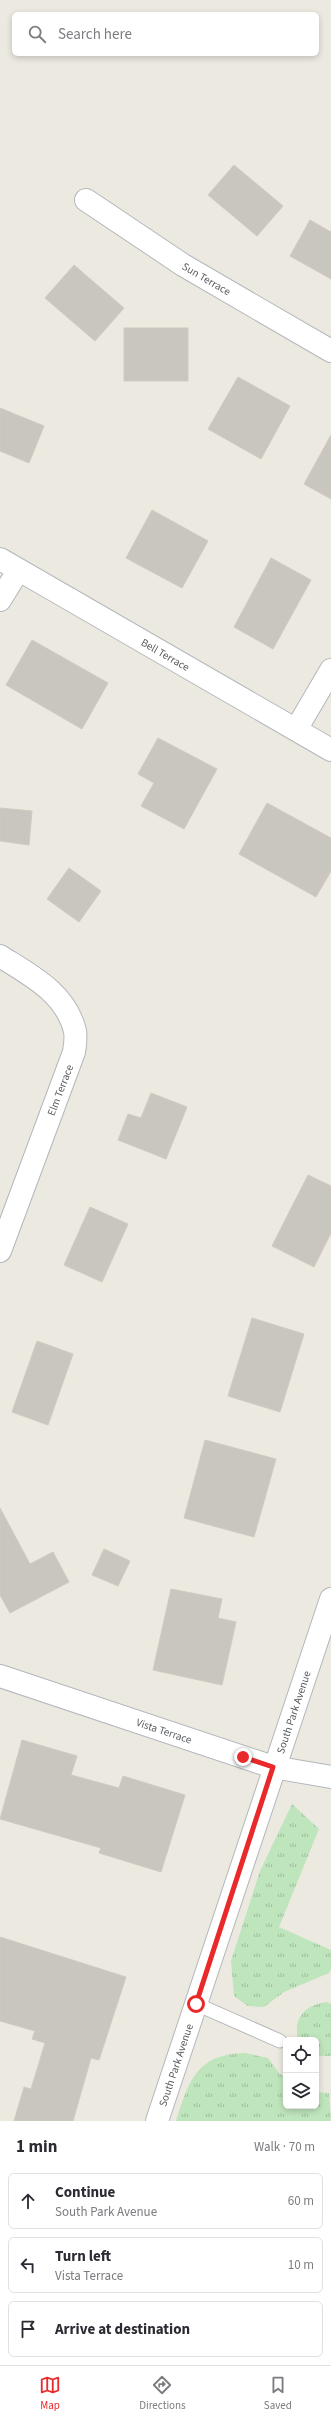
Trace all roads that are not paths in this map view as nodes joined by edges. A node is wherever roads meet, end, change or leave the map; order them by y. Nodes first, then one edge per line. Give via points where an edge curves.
1 (86, 200) dead end
2 (331, 351) edge
3 (0, 559) edge
4 (18, 571) junction
5 (0, 600) edge
6 (331, 670) edge
7 (296, 728) junction
8 (331, 750) edge
9 (0, 956) edge
10 (0, 1250) edge
11 (331, 1599) edge
12 (0, 1676) edge
13 (273, 1767) junction
14 (331, 1777) edge
15 (196, 2004) junction
16 (280, 2040) dead end
17 (157, 2121) edge

1 - 2 street, Sun Terrace via 183,265
3 - 4 street, Bell Terrace
4 - 5 street
4 - 7 street, Bell Terrace
6 - 7 street
7 - 8 street, Bell Terrace
9 - 10 street, Elm Terrace via 46,986 64,1006 75,1031 74,1052
11 - 13 street, South Park Avenue
12 - 13 street, Vista Terrace
13 - 14 street, Vista Terrace
13 - 15 street, South Park Avenue
15 - 16 lane
15 - 17 street, South Park Avenue

